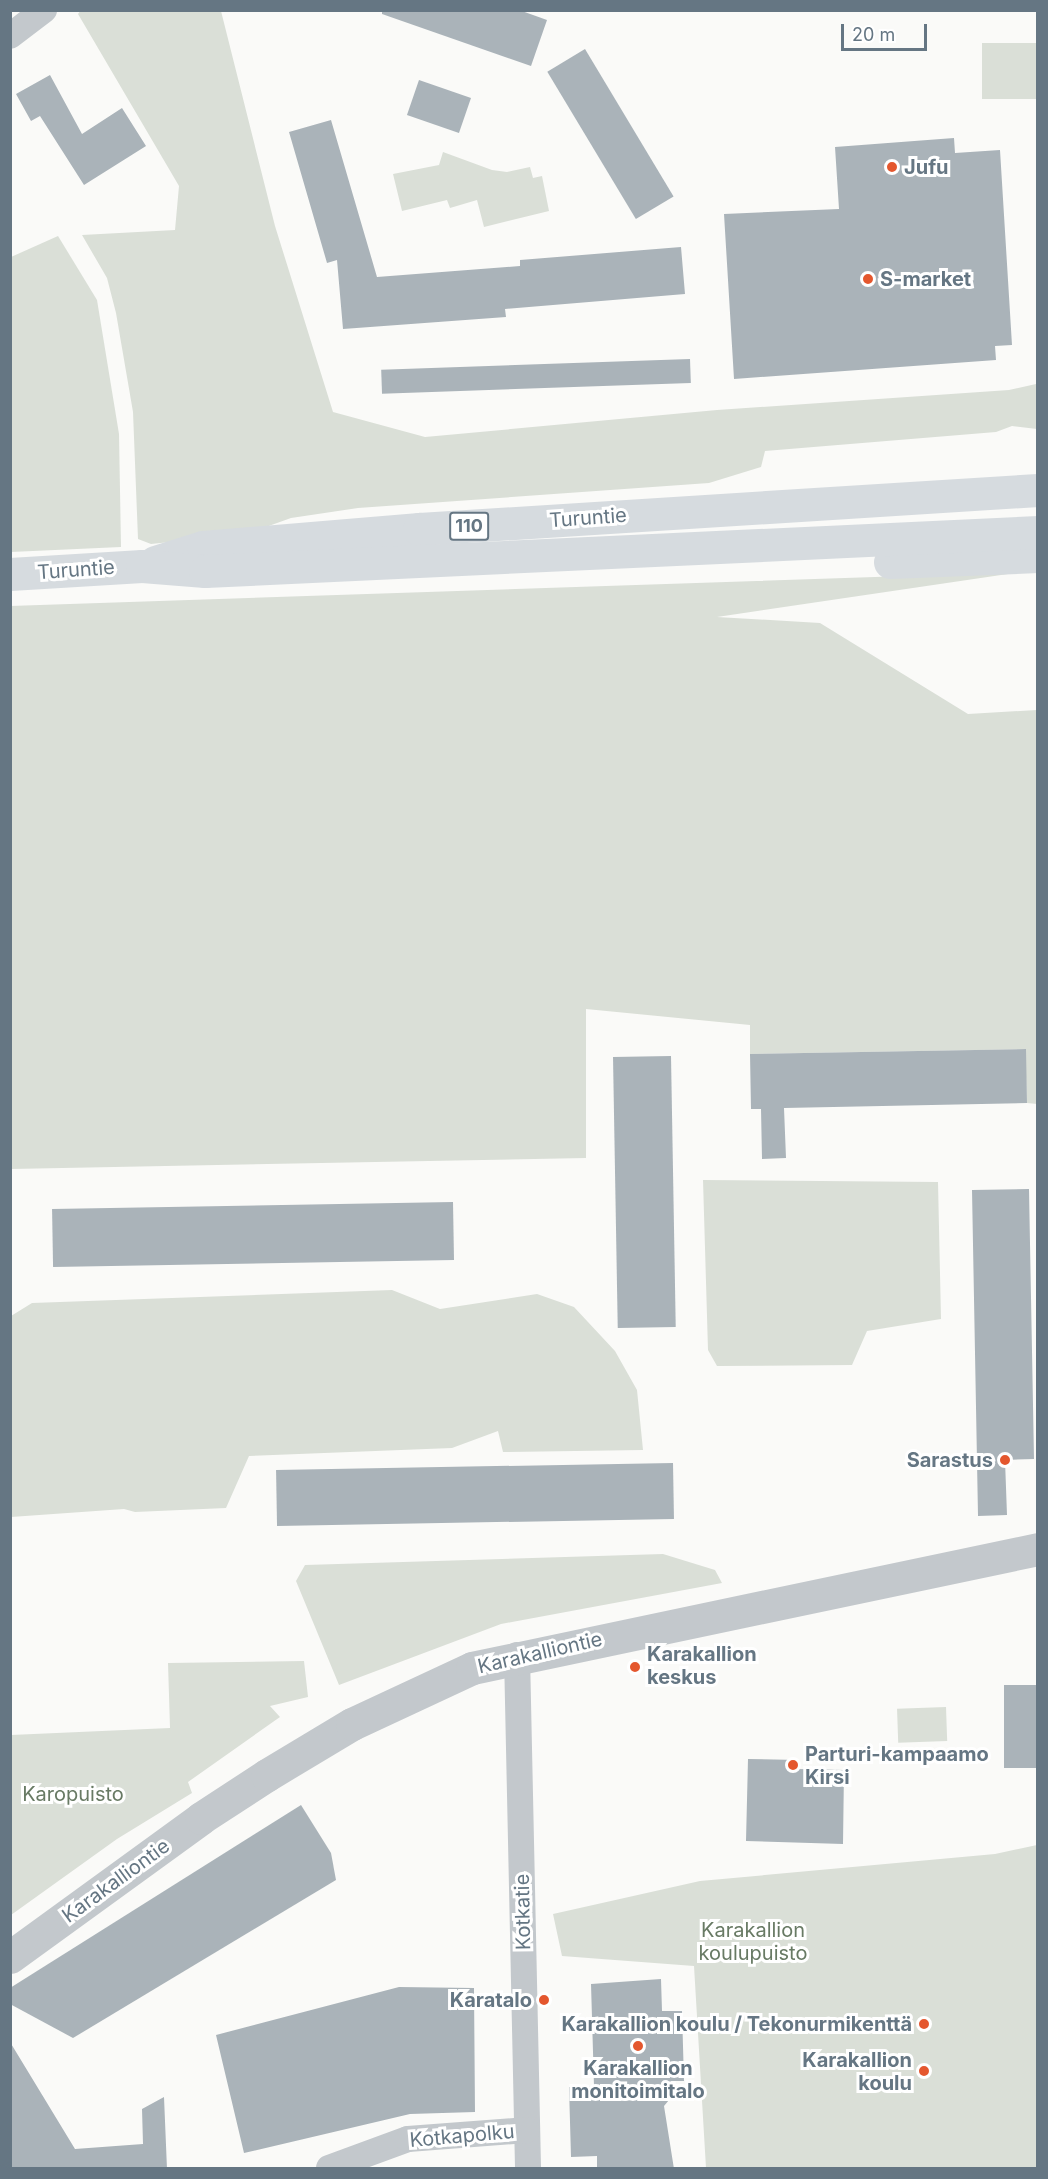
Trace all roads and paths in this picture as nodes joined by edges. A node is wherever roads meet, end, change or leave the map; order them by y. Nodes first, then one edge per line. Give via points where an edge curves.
1 (44, 10) edge
2 (10, 36) edge
3 (1038, 490) edge
4 (1038, 532) edge
5 (656, 551) junction
6 (1038, 556) edge
7 (142, 566) junction
8 (10, 574) edge
9 (1038, 1549) edge
10 (517, 1656) junction
11 (10, 1957) edge
12 (527, 2130) junction
13 (329, 2169) edge
14 (528, 2169) edge

1 - 2 street
3 - 7 main road, Turuntie / 110 via 419,529 203,547
4 - 5 main road, Turuntie / 110
5 - 6 main road via 774,567
5 - 7 main road, Turuntie / 110 via 205,571
7 - 8 main road, Turuntie / 110
9 - 10 street, Karakalliontie
10 - 11 street, Karakalliontie via 472,1668 326,1739 201,1818
10 - 12 street, Kotkatie
12 - 13 street, Kotkapolku via 408,2139
12 - 14 street, Kotkatie

